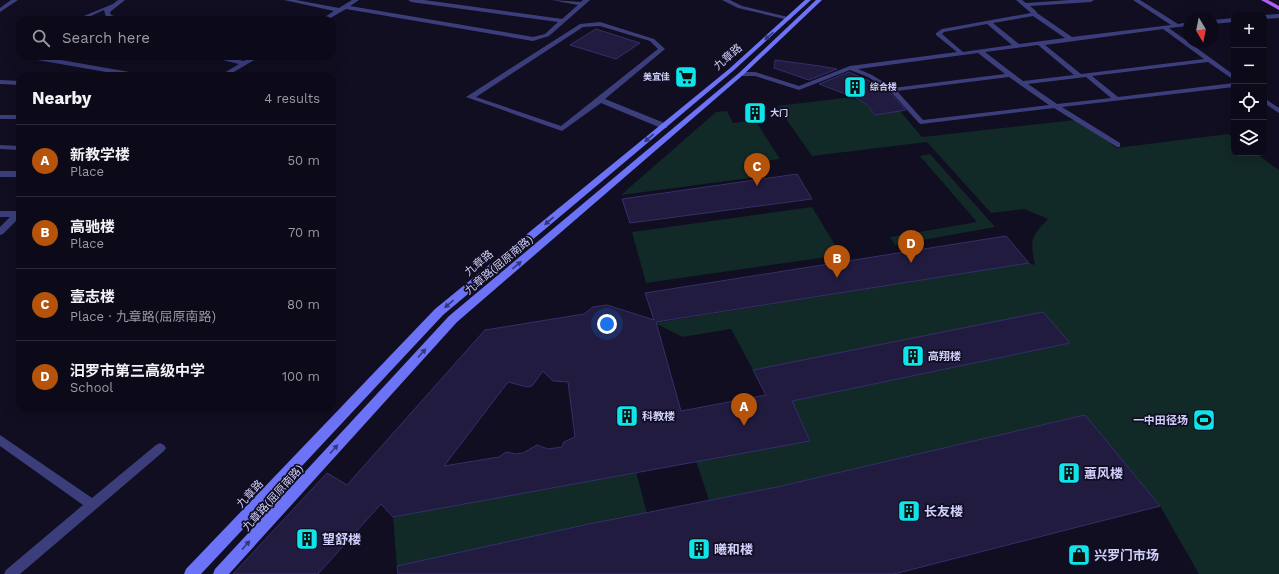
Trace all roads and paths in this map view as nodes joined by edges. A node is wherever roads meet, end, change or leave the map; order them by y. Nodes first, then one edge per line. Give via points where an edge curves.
1 (15, 0) edge
2 (122, 0) edge
3 (287, 0) edge
4 (356, 0) edge
5 (411, 0) edge
6 (555, 0) edge
7 (725, 0) edge
8 (808, 0) edge
9 (819, 0) edge
10 (1019, 0) edge
11 (1091, 0) edge
12 (1136, 0) edge
13 (1264, 0) edge
14 (585, 2) edge
15 (114, 4) junction
16 (1026, 5) junction
17 (1279, 8) edge
18 (343, 9) junction
19 (0, 10) edge
20 (1034, 14) junction
21 (86, 16) edge
22 (108, 16) edge
23 (330, 16) edge
24 (1279, 16) edge
25 (1267, 17) edge
26 (788, 18) junction
27 (1231, 20) edge
28 (563, 21) junction
29 (1219, 21) edge
30 (989, 23) junction
31 (1183, 24) edge
32 (1176, 25) junction
33 (1164, 27) junction
34 (1070, 39) junction
35 (1038, 43) junction
36 (1017, 46) junction
37 (979, 51) junction
38 (961, 54) junction
39 (49, 60) edge
40 (230, 60) edge
41 (251, 60) edge
42 (1209, 60) junction
43 (245, 63) junction
44 (850, 68) junction
45 (118, 72) edge
46 (229, 72) edge
47 (741, 74) junction
48 (1010, 75) junction
49 (1083, 76) junction
50 (1231, 76) edge
51 (0, 82) edge
52 (16, 83) edge
53 (1022, 84) junction
54 (1231, 85) edge
55 (892, 90) junction
56 (1117, 99) junction
57 (600, 100) junction
58 (1267, 102) edge
59 (1057, 106) junction
60 (1279, 111) edge
61 (0, 116) edge
62 (16, 117) edge
63 (664, 126) junction
64 (1117, 145) dead end
65 (0, 147) edge
66 (16, 148) edge
67 (0, 174) edge
68 (16, 174) edge
69 (16, 213) edge
70 (0, 214) edge
71 (16, 216) edge
72 (0, 232) edge
73 (0, 440) edge
74 (160, 448) dead end
75 (93, 505) junction
76 (10, 574) edge
77 (191, 574) edge
78 (220, 574) edge

1 - 19 lane
2 - 15 street
3 - 18 street
4 - 18 street
5 - 28 street
6 - 14 street
7 - 26 street via 740,7
8 - 26 street, 九章路
9 - 47 street, 九章路(屈原南路)
10 - 16 lane
11 - 16 lane
12 - 32 lane
13 - 17 main road
14 - 28 street
15 - 21 street
15 - 22 street via 107,12
16 - 20 lane
18 - 23 street
18 - 28 street via 533,38 547,35
20 - 30 lane
20 - 34 lane
24 - 25 lane
26 -> 63 street, 九章路
27 - 29 lane
30 - 36 lane
30 - 38 lane via 942,31 938,34
31 - 32 lane
32 - 33 lane
33 - 34 lane
33 - 42 lane
34 - 35 lane
35 - 36 lane
35 - 49 lane
36 - 37 lane
37 - 38 lane
37 - 48 lane
38 - 44 lane
39 - 45 street
40 - 43 street
41 - 43 street
42 - 49 lane
42 - 50 lane
43 - 46 street
44 - 47 lane via 799,88 755,74
44 - 55 lane via 870,76
78 -> 47 street, 九章路(屈原南路) via 453,319
48 - 53 lane
48 - 55 lane
49 - 53 lane
49 - 56 lane
51 - 52 street
53 - 59 lane
54 - 56 lane
55 - 59 lane via 921,122
56 - 59 lane
57 - 57 street via 562,129 470,97 582,25 600,24 652,40 662,49
57 - 63 street
58 - 60 lane
59 - 64 lane
61 - 62 street
63 -> 77 street, 九章路 via 439,312
65 - 66 street
67 - 68 street
69 - 70 street
71 - 72 street
73 - 75 lane
74 - 75 lane
75 - 76 lane

